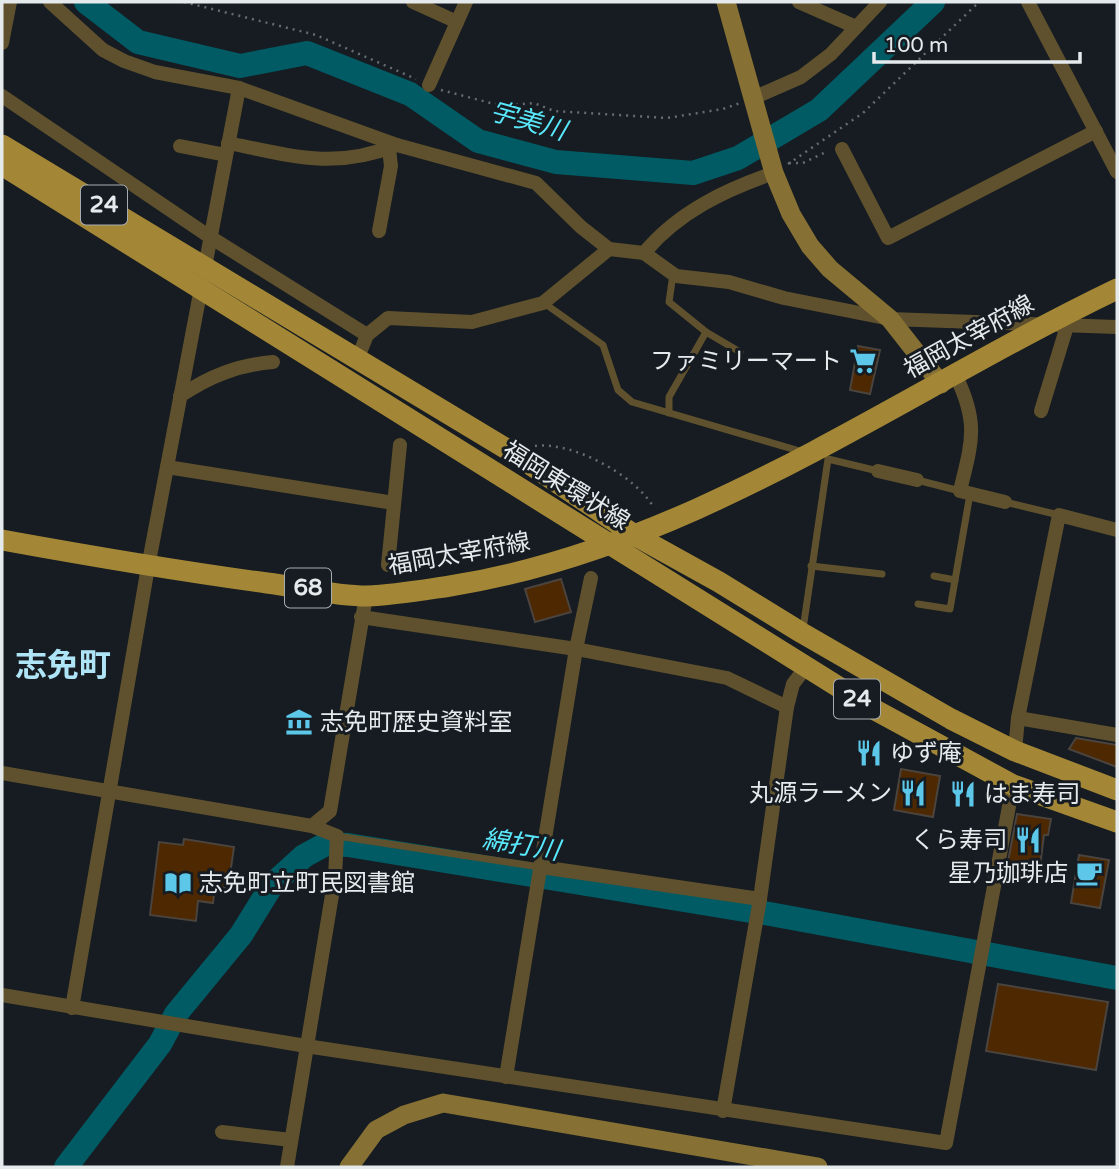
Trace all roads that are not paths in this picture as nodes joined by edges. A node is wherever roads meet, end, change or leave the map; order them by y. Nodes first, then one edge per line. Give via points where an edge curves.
1 (10, 2) edge
2 (50, 2) edge
3 (413, 2) edge
4 (466, 2) edge
5 (726, 2) edge
6 (799, 2) edge
7 (880, 2) edge
8 (1028, 2) edge
9 (457, 22) junction
10 (856, 27) junction
11 (2, 43) edge
12 (429, 85) road end
13 (239, 88) junction
14 (2, 96) edge
15 (755, 103) junction
16 (1096, 131) junction
17 (2, 145) edge
18 (180, 146) dead end
19 (393, 147) junction
20 (227, 149) junction
21 (842, 149) road end
22 (2, 165) edge
23 (779, 168) junction
24 (1117, 172) edge
25 (379, 232) dead end
26 (211, 237) junction
27 (609, 249) junction
28 (644, 253) junction
29 (673, 274) junction
30 (203, 277) junction
31 (1117, 289) edge
32 (543, 303) junction
33 (890, 319) junction
34 (1042, 325) junction
35 (1068, 326) junction
36 (1117, 327) edge
37 (706, 332) junction
38 (367, 335) junction
39 (740, 352) dead end
40 (357, 360) junction
41 (273, 362) dead end
42 (948, 380) junction
43 (180, 396) junction
44 (1041, 411) dead end
45 (669, 413) junction
46 (400, 444) dead end
47 (818, 456) junction
48 (167, 467) junction
49 (878, 471) joint
50 (916, 480) joint
51 (965, 492) junction
52 (1005, 502) joint
53 (394, 503) junction
54 (1059, 515) junction
55 (1117, 530) edge
56 (636, 536) junction
57 (2, 540) edge
58 (612, 546) junction
59 (388, 565) dead end
60 (811, 565) junction
61 (148, 567) junction
62 (883, 574) dead end
63 (934, 576) dead end
64 (591, 578) dead end
65 (955, 580) junction
66 (366, 596) junction
67 (918, 604) dead end
68 (361, 617) junction
69 (802, 634) junction
70 (576, 649) junction
71 (806, 667) junction
72 (787, 707) junction
73 (1018, 719) junction
74 (1117, 735) edge
75 (1015, 751) junction
76 (2, 773) edge
77 (1013, 785) junction
78 (1117, 790) edge
79 (111, 792) junction
80 (1117, 822) edge
81 (312, 826) junction
82 (337, 836) junction
83 (541, 867) junction
84 (760, 899) junction
85 (2, 995) edge
86 (72, 1008) junction
87 (306, 1046) junction
88 (506, 1077) junction
89 (723, 1111) junction
90 (222, 1132) dead end
91 (291, 1140) junction
92 (287, 1167) edge
93 (349, 1167) edge
94 (818, 1167) edge

1 - 11 street
2 - 13 street via 103,50 124,61 155,72
3 - 9 street
4 - 9 street
5 - 15 street
6 - 10 street
7 - 10 street
8 - 16 street
9 - 12 street
10 - 15 street via 801,77
13 - 19 street
13 - 20 street
14 - 26 street
15 - 23 street
16 - 21 street via 888,238
16 - 24 street
17 - 30 main road, 福岡東環状線 / 24
18 - 20 street
19 - 20 street via 360,159 332,160
19 - 25 street
19 - 27 street via 536,183
20 - 26 street
22 - 30 main road, 福岡東環状線 / 24
23 - 28 street via 709,200 662,232
23 - 33 street via 791,214 810,246 830,270
26 - 30 street
26 - 38 street
27 - 28 street
27 - 32 street
28 - 29 street
29 - 33 street via 729,282
29 - 37 lane via 669,302
30 - 40 main road, 福岡東環状線 / 24
30 - 43 street
30 - 58 main road, 福岡東環状線 / 24
31 - 34 main road, 福岡太宰府線 / 68
32 - 38 street via 472,322 388,318
32 - 45 lane via 603,345 618,390 632,402
33 - 34 street
33 - 42 street
34 - 35 street
34 - 42 main road, 福岡太宰府線 / 68
35 - 36 street
35 - 44 street
37 - 39 lane
37 - 45 lane via 669,397
38 - 40 street
40 - 56 main road, 福岡東環状線 / 24 via 515,455
41 - 43 street via 229,370
42 - 47 main road, 福岡太宰府線 / 68
42 - 51 street via 973,422
43 - 48 street
45 - 47 lane
46 - 53 street
47 - 49 lane
47 - 56 main road, 福岡太宰府線 / 68
47 - 60 lane
48 - 53 street
48 - 61 street
49 - 50 street
50 - 51 lane
51 - 52 street
51 - 65 lane
52 - 54 lane
53 - 59 street
54 - 55 street
54 - 73 street
56 - 58 main road, 福岡太宰府線 / 68
56 - 69 main road, 福岡東環状線 / 24
57 - 61 main road, 福岡太宰府線 / 68
58 - 66 main road, 福岡太宰府線 / 68 via 502,577
58 - 71 main road, 福岡東環状線 / 24
60 - 62 lane
60 - 69 lane
61 - 66 main road, 福岡太宰府線 / 68
61 - 79 street
63 - 65 lane
64 - 70 street
65 - 67 lane via 950,608
66 - 68 street
68 - 70 street
68 - 81 street via 330,811
69 - 75 main road, 福岡東環状線 / 24
70 - 72 street via 727,678
70 - 83 street
71 - 72 street via 793,684
71 - 77 main road, 福岡東環状線 / 24
72 - 84 street
73 - 74 street
73 - 75 street
75 - 78 main road, 福岡東環状線 / 24
76 - 79 street
77 - 80 main road, 福岡東環状線 / 24
77 - 89 street via 946,1143
79 - 81 street
79 - 86 street
81 - 82 street
82 - 83 lane
82 - 87 street via 335,877
83 - 84 street
83 - 88 street
84 - 89 street
85 - 86 street
86 - 87 street
87 - 88 street
87 - 91 street
88 - 89 street
90 - 91 street
91 - 92 street
93 - 94 street via 376,1130 443,1103

